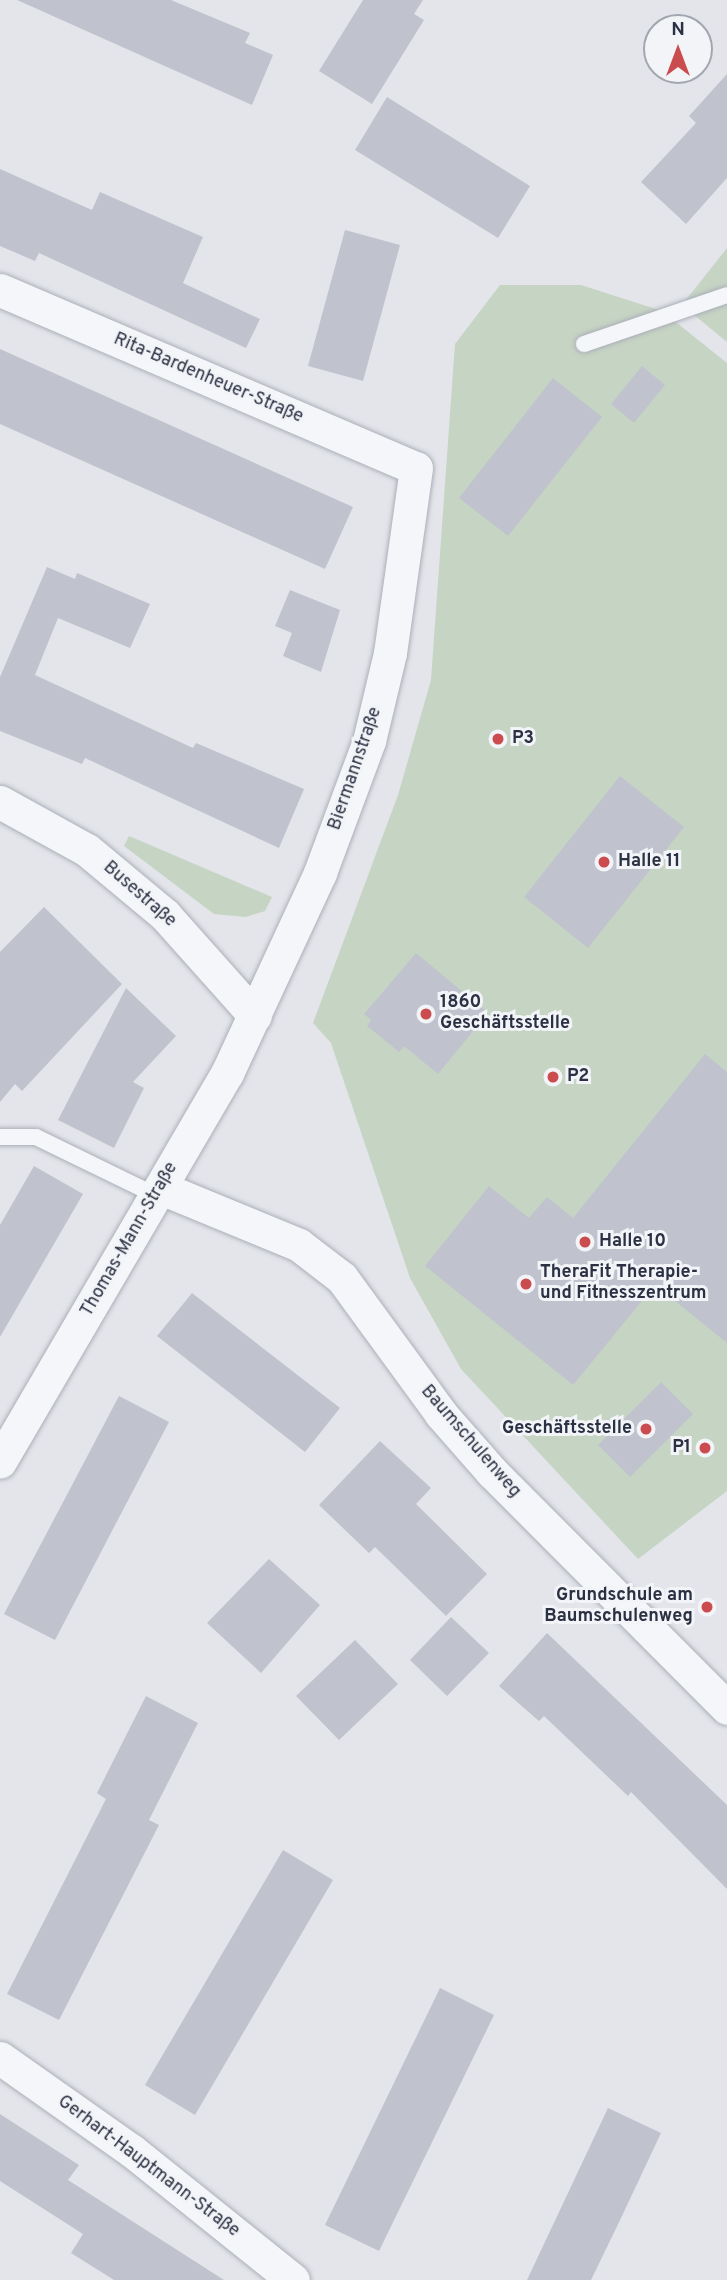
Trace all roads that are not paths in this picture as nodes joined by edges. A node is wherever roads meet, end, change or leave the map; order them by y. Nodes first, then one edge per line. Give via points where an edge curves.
1 (0, 290) edge
2 (727, 295) edge
3 (584, 344) dead end
4 (416, 468) joint
5 (0, 802) edge
6 (255, 1016) junction
7 (0, 1137) edge
8 (159, 1192) junction
9 (0, 1461) edge
10 (727, 1708) edge
11 (0, 2058) edge
12 (293, 2280) edge

1 - 4 street, Rita-Bardenheuer-Straße
2 - 3 lane
4 - 6 street, Biermannstraße via 390,653 369,741 320,873
5 - 6 street, Busestraße via 88,850 165,915
6 - 8 street, Thomas-Mann-Straße
7 - 8 lane via 36,1137
8 - 9 street, Thomas-Mann-Straße
8 - 10 street, Baumschulenweg via 299,1245 342,1278 441,1414 492,1472
11 - 12 street, Gerhart-Hauptmann-Straße via 132,2151

